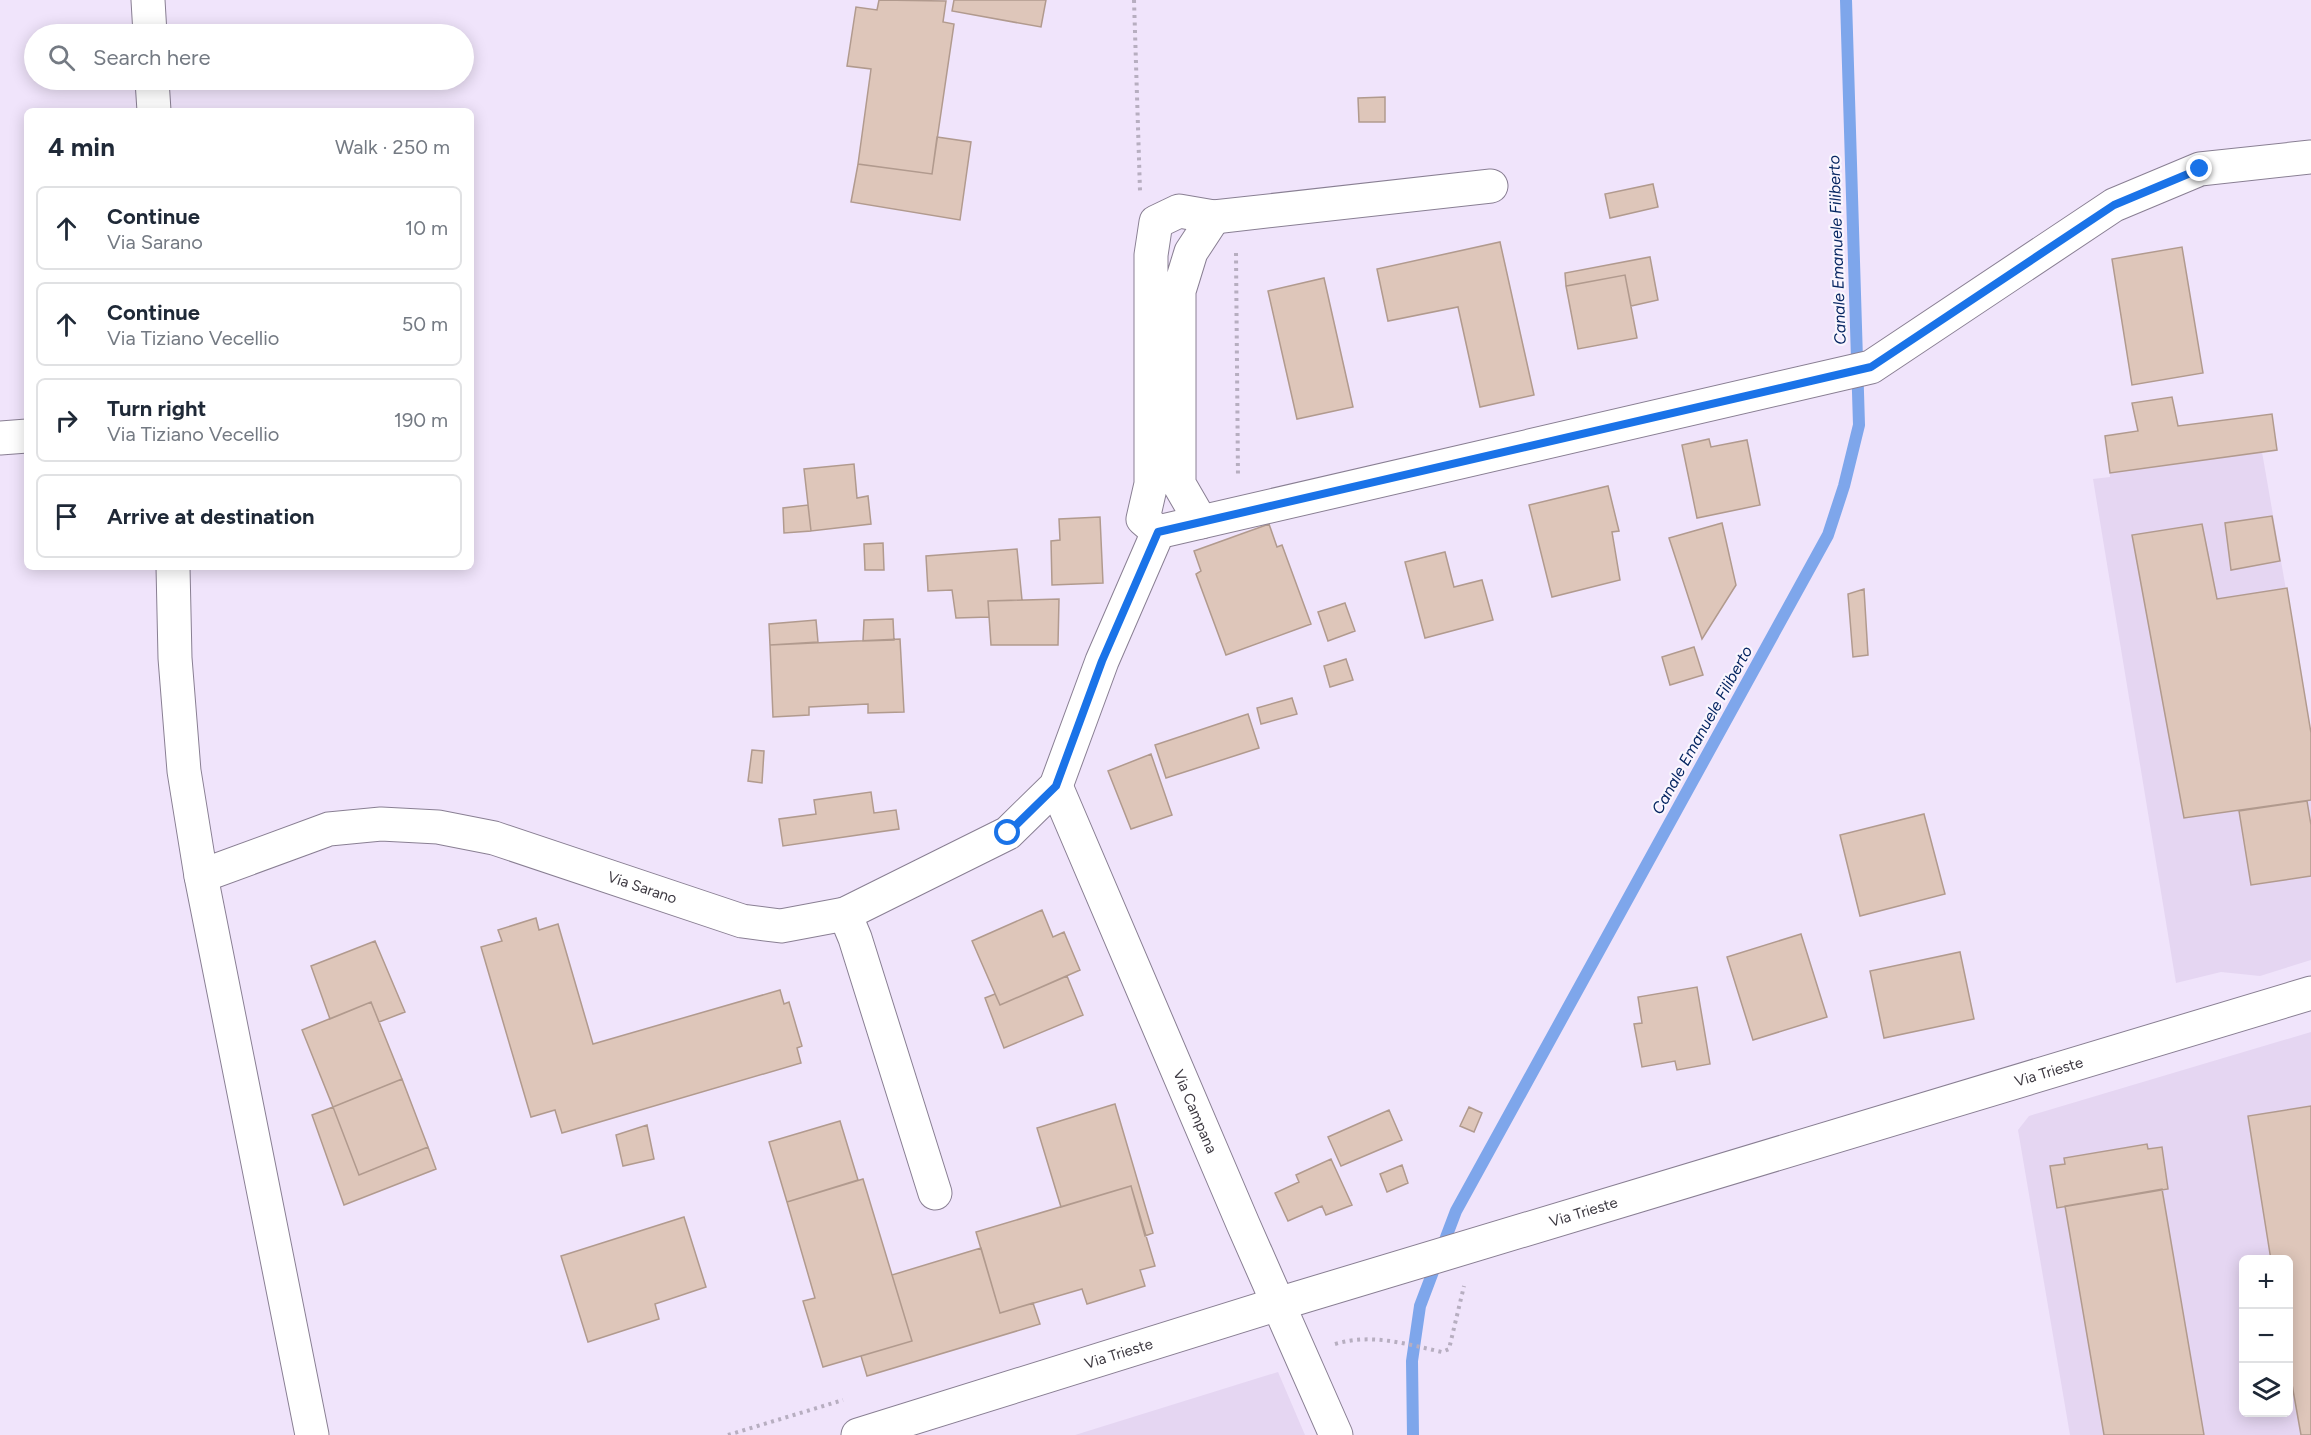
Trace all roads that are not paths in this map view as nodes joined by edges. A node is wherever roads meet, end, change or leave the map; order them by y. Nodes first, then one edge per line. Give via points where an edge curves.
1 (148, 0) edge
2 (149, 24) edge
3 (153, 90) edge
4 (154, 108) edge
5 (2311, 157) edge
6 (1491, 186) dead end
7 (1225, 216) junction
8 (24, 436) edge
9 (0, 438) edge
10 (1200, 522) junction
11 (1158, 532) junction
12 (173, 570) edge
13 (1056, 786) junction
14 (201, 876) junction
15 (845, 915) junction
16 (2311, 993) edge
17 (935, 1193) dead end
18 (1278, 1304) junction
19 (312, 1435) edge
20 (858, 1435) edge
21 (1336, 1435) edge

1 - 2 street
3 - 4 street
5 - 10 street via 2200,169 2114,205 1855,371
6 - 7 street
7 - 10 street via 1191,252 1179,291 1179,484
7 - 11 street via 1179,211 1156,222 1151,255 1151,484 1143,519
8 - 9 street
10 - 11 street
11 - 13 street via 1102,661
12 - 14 street via 184,771
13 - 15 street, Via Sarano via 1008,833
13 - 18 street, Via Campana
14 - 15 street, Via Sarano via 329,829 381,824 438,827 494,838 742,921 781,926
14 - 19 street
15 - 17 street
16 - 18 street, Via Trieste
18 - 20 street, Via Trieste
18 - 21 street, Via Campana

